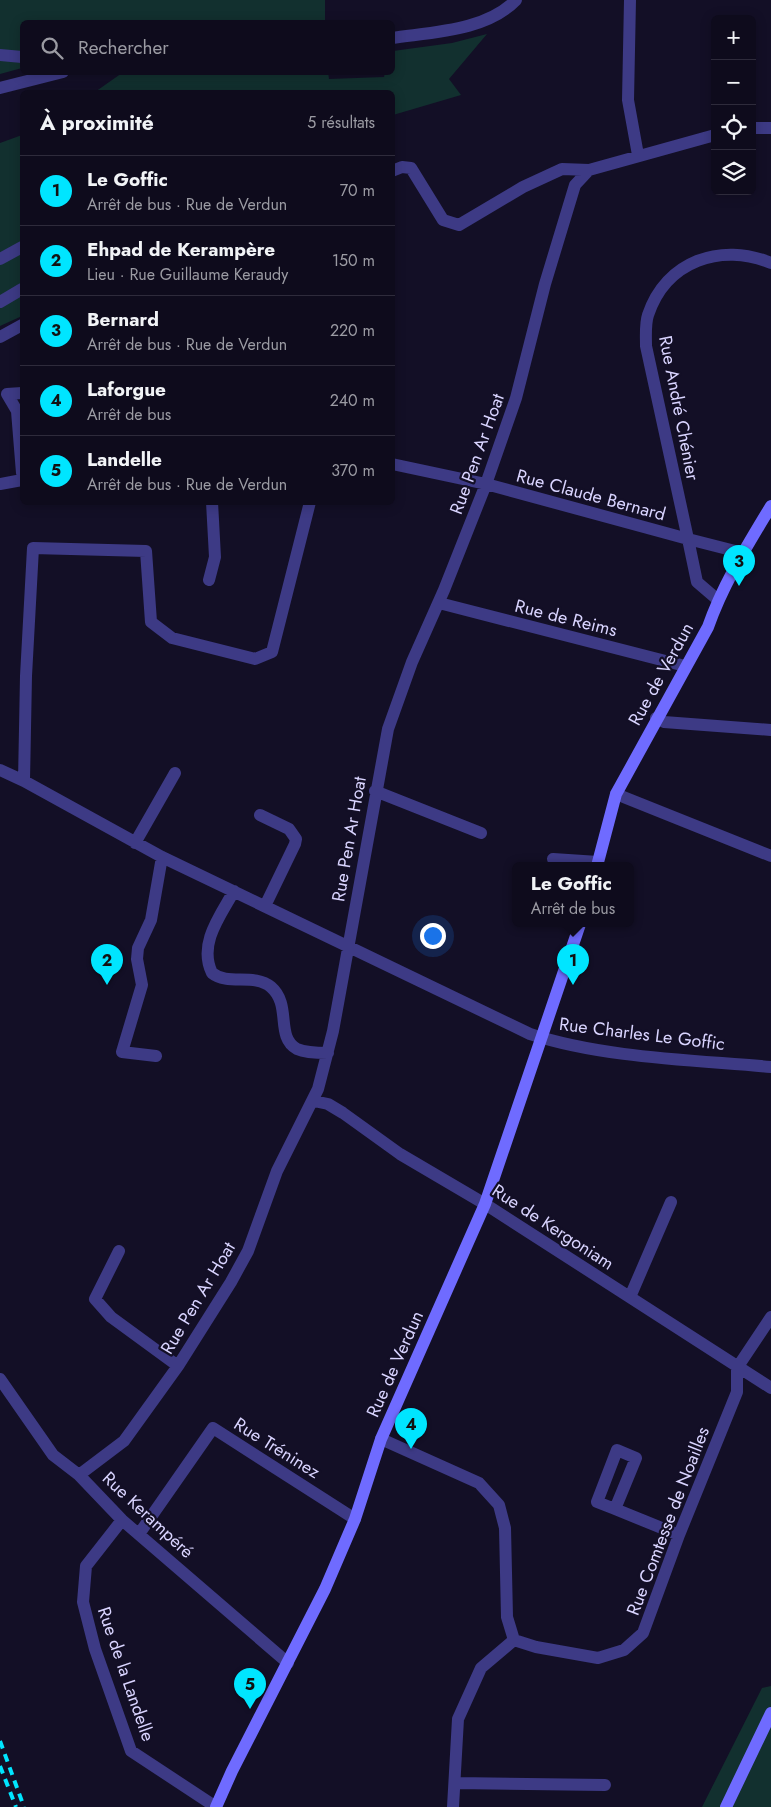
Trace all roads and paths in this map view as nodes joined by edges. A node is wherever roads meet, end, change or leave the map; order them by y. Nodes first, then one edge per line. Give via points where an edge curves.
1 (516, 0) edge
2 (630, 0) edge
3 (395, 38) edge
4 (0, 55) edge
5 (20, 57) edge
6 (51, 75) edge
7 (0, 88) edge
8 (756, 128) edge
9 (771, 128) edge
10 (711, 136) edge
11 (638, 156) junction
12 (395, 170) edge
13 (589, 170) junction
14 (20, 249) edge
15 (0, 259) edge
16 (771, 263) edge
17 (20, 290) edge
18 (0, 302) edge
19 (20, 326) edge
20 (0, 337) edge
21 (20, 393) edge
22 (20, 448) edge
23 (395, 465) edge
24 (20, 480) edge
25 (0, 484) edge
26 (486, 484) junction
27 (212, 505) edge
28 (309, 505) edge
29 (771, 506) edge
30 (688, 539) junction
31 (743, 553) junction
32 (209, 580) dead end
33 (718, 600) junction
34 (439, 603) junction
35 (685, 666) junction
36 (656, 718) junction
37 (771, 730) edge
38 (0, 770) edge
39 (175, 773) dead end
40 (24, 781) junction
41 (375, 791) junction
42 (616, 794) junction
43 (260, 815) dead end
44 (481, 832) dead end
45 (135, 843) junction
46 (771, 856) edge
47 (162, 857) junction
48 (553, 859) dead end
49 (580, 862) edge
50 (599, 862) edge
51 (234, 891) junction
52 (265, 906) junction
53 (579, 927) edge
54 (349, 946) junction
55 (542, 1038) junction
56 (328, 1053) junction
57 (156, 1056) dead end
58 (771, 1067) edge
59 (314, 1101) junction
60 (671, 1202) dead end
61 (485, 1204) junction
62 (119, 1251) dead end
63 (630, 1297) junction
64 (771, 1317) edge
65 (178, 1366) junction
66 (737, 1368) junction
67 (0, 1379) edge
68 (771, 1388) edge
69 (381, 1439) junction
70 (79, 1474) junction
71 (615, 1510) dead end
72 (355, 1518) junction
73 (122, 1520) junction
74 (139, 1534) junction
75 (679, 1535) junction
76 (514, 1640) junction
77 (288, 1663) junction
78 (771, 1713) edge
79 (455, 1783) junction
80 (605, 1785) dead end
81 (216, 1807) edge
82 (453, 1807) edge
83 (726, 1807) edge

1 - 3 street via 492,17 458,27
2 - 11 street via 628,100
4 - 5 street
6 - 7 street
8 - 9 street
10 - 11 street
11 - 13 street
12 - 13 street via 410,168 443,220 459,225 523,187 562,169
13 - 26 street, Rue Pen Ar Hoat via 576,185 545,284 516,398
14 - 15 street
16 - 30 street, Rue André Chénier via 738,253 697,260 668,280 656,295 647,317 646,346
17 - 18 street
19 - 20 street
21 - 22 street via 7,394 17,411
23 - 26 street, Rue Claude Bernard
24 - 25 street
26 - 30 street, Rue Claude Bernard
26 - 34 street, Rue Pen Ar Hoat
27 - 32 street via 215,557
28 - 40 street via 272,652 255,659 172,638 151,622 146,551 33,548
29 - 31 street, Rue de Verdun
30 - 31 street, Rue Claude Bernard
30 - 33 street, Rue André Chénier via 696,582
31 - 33 street, Rue de Verdun
33 - 35 street, Rue de Verdun via 708,628
34 - 35 street, Rue de Reims
34 - 41 street, Rue Pen Ar Hoat via 395,706
35 - 36 street, Rue de Verdun
36 - 37 street via 664,722
36 - 42 street, Rue de Verdun
38 - 40 street, Rue Charles Le Goffic
39 - 45 street
40 - 45 street, Rue Charles Le Goffic
41 - 44 street
41 - 54 street, Rue Pen Ar Hoat
42 - 46 street
42 - 50 street, Rue de Verdun
43 - 52 street via 288,829 296,839
45 - 47 street, Rue Charles Le Goffic
47 - 51 street, Rue Charles Le Goffic
47 - 57 street via 151,920 138,948 142,985 122,1052
48 - 49 street
51 - 52 street, Rue Charles Le Goffic
51 - 56 street via 209,937 208,961 212,974 222,978 262,981 282,1003 284,1030 292,1045 304,1051
52 - 54 street, Rue Charles Le Goffic
53 - 55 street, Rue de Verdun
54 - 55 street, Rue Charles Le Goffic
54 - 56 street, Rue Pen Ar Hoat
55 - 58 street, Rue Charles Le Goffic via 597,1049
55 - 61 street, Rue de Verdun
56 - 59 street, Rue Pen Ar Hoat
59 - 61 street, Rue de Kergoniam via 328,1104 343,1113 400,1154
59 - 65 street, Rue Pen Ar Hoat via 277,1171 241,1265
60 - 63 street
61 - 63 street, Rue de Kergoniam
61 - 69 street, Rue de Verdun
62 - 65 street via 95,1299 111,1317
63 - 66 street, Rue de Kergoniam
64 - 66 street
65 - 70 street, Rue Pen Ar Hoat via 124,1441
66 - 68 street, Rue de Kergoniam
66 - 75 street, Rue Comtesse de Noailles via 737,1392
67 - 70 street, Rue Kerampéré via 53,1455
69 - 72 street, Rue de Verdun
69 - 76 street via 479,1483 499,1505 505,1528 507,1617
70 - 73 street, Rue Kerampéré
71 - 75 street
72 - 74 street, Rue Tréninez via 213,1428
72 - 77 street, Rue de Verdun via 326,1588
73 - 74 street, Rue Kerampéré
73 - 81 street, Rue de la Landelle via 86,1566 83,1602 95,1649 131,1751
74 - 77 street, Rue Kerampéré
75 - 76 street, Rue Comtesse de Noailles via 643,1633 624,1650 598,1658
76 - 79 street via 481,1668 458,1719
77 - 81 street, Rue de Verdun
78 - 83 street
79 - 80 street
79 - 82 street

